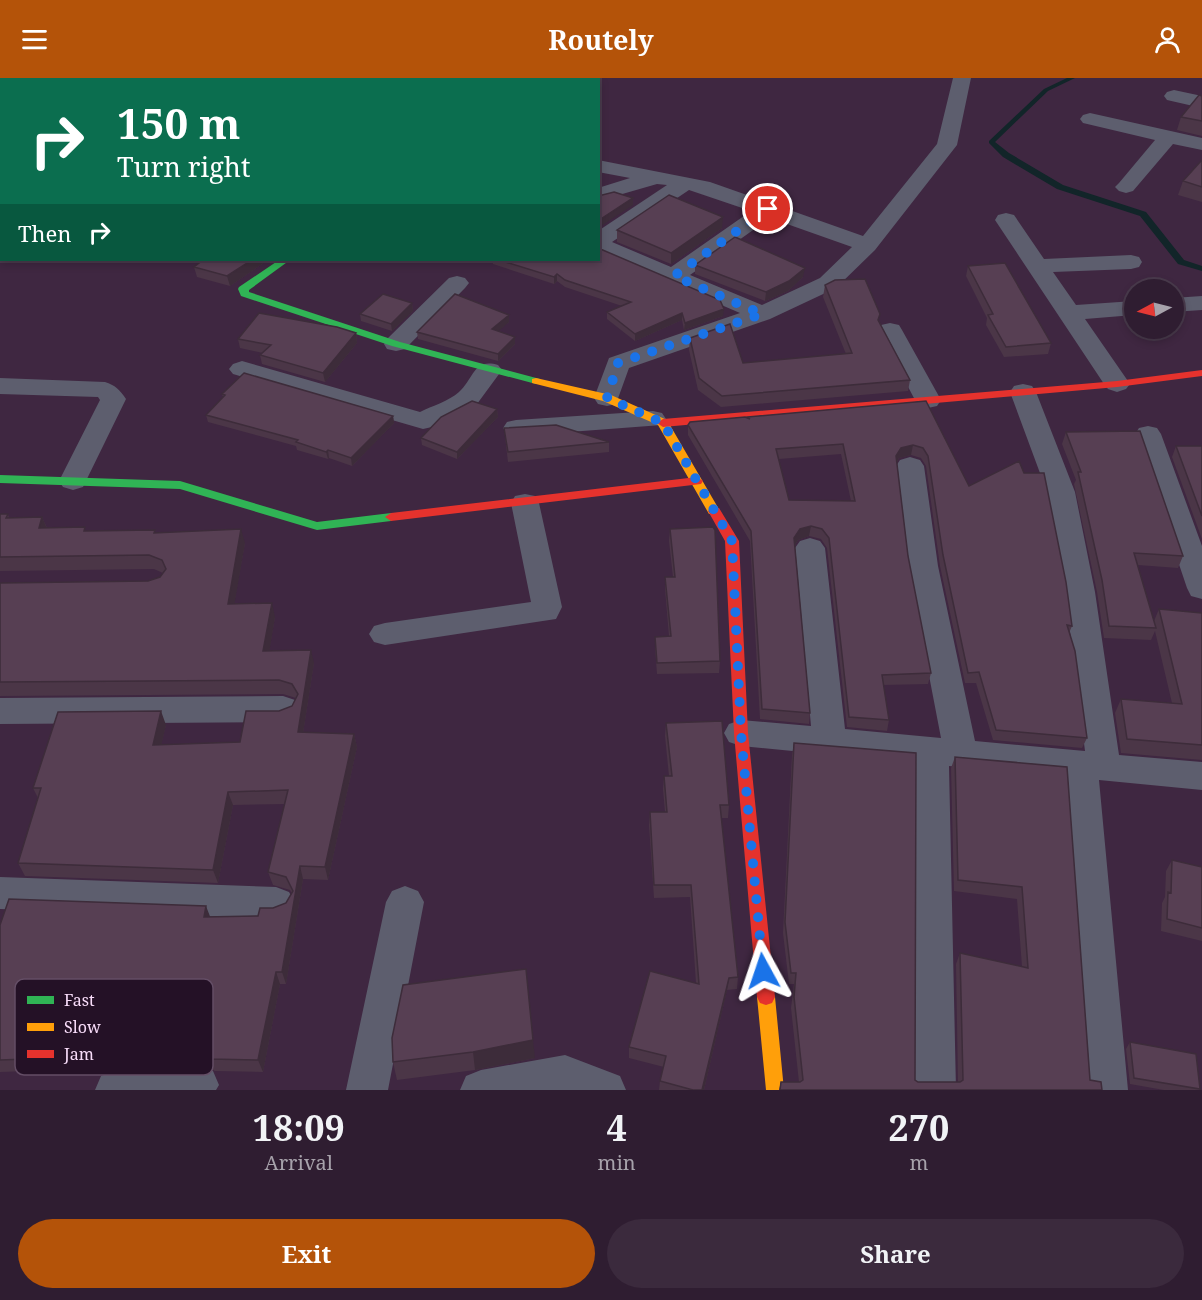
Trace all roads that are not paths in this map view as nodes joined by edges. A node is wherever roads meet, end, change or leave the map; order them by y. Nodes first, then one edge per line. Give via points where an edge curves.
1 (962, 78) edge
2 (1174, 96) dead end
3 (1202, 102) edge
4 (1090, 119) dead end
5 (1169, 136) junction
6 (1202, 144) edge
7 (600, 166) edge
8 (656, 177) junction
9 (686, 182) junction
10 (1126, 187) dead end
11 (600, 194) edge
12 (768, 209) junction
13 (1006, 220) dead end
14 (600, 242) edge
15 (600, 244) edge
16 (867, 245) junction
17 (284, 261) edge
18 (1131, 262) dead end
19 (1038, 266) junction
20 (674, 276) junction
21 (457, 284) dead end
22 (1202, 303) edge
23 (1184, 304) edge
24 (1124, 309) edge
25 (1071, 313) junction
26 (762, 314) junction
27 (890, 330) dead end
28 (396, 344) junction
29 (242, 369) dead end
30 (489, 370) junction
31 (1202, 373) edge
32 (1117, 384) junction
33 (0, 386) edge
34 (1023, 392) junction
35 (607, 398) junction
36 (928, 400) junction
37 (658, 421) junction
38 (508, 429) edge
39 (1148, 434) dead end
40 (910, 466) dead end
41 (0, 479) edge
42 (74, 481) junction
43 (697, 481) junction
44 (525, 503) junction
45 (810, 548) dead end
46 (1202, 588) edge
47 (384, 634) dead end
48 (283, 709) edge
49 (0, 711) edge
50 (741, 733) junction
51 (829, 740) junction
52 (946, 751) junction
53 (1092, 765) junction
54 (1202, 776) edge
55 (0, 892) edge
56 (405, 902) dead end
57 (276, 903) dead end
58 (198, 1085) dead end
59 (116, 1090) edge
60 (367, 1090) edge
61 (481, 1090) edge
62 (605, 1090) edge
63 (774, 1090) edge
64 (935, 1090) edge
65 (1107, 1090) edge

1 - 16 street via 947,145
2 - 3 street
4 - 5 street
5 - 6 street
5 - 10 street
7 - 8 street
8 - 9 street
8 - 11 street
9 - 12 street
9 - 14 street
12 - 16 street
12 - 20 street
13 - 19 street
15 - 20 street
16 - 26 street via 828,283
17 - 28 street via 243,289 245,294
18 - 19 street
19 - 25 street
20 - 26 street
21 - 28 street
22 - 23 street
24 - 25 street
25 - 32 street
26 - 35 street via 618,363
27 - 36 street
28 - 30 street
29 - 30 street via 423,422 468,398
30 - 35 street
31 - 32 street
32 - 34 street
33 - 42 street via 105,390 113,399
34 - 36 street
34 - 53 street via 1061,492 1080,592
35 - 37 street
36 - 37 street
37 - 38 street
37 - 43 street
39 - 46 street
40 - 52 street
41 - 42 street
42 - 44 street via 180,485 316,526
43 - 44 street
43 - 50 street via 732,541
44 - 47 street via 548,607 545,611
45 - 51 street
48 - 49 street
50 - 51 street
50 - 63 street
51 - 52 street
52 - 53 street
52 - 64 street
53 - 54 street
53 - 65 street
55 - 57 street
56 - 60 street
58 - 59 street
61 - 62 street via 565,1076

